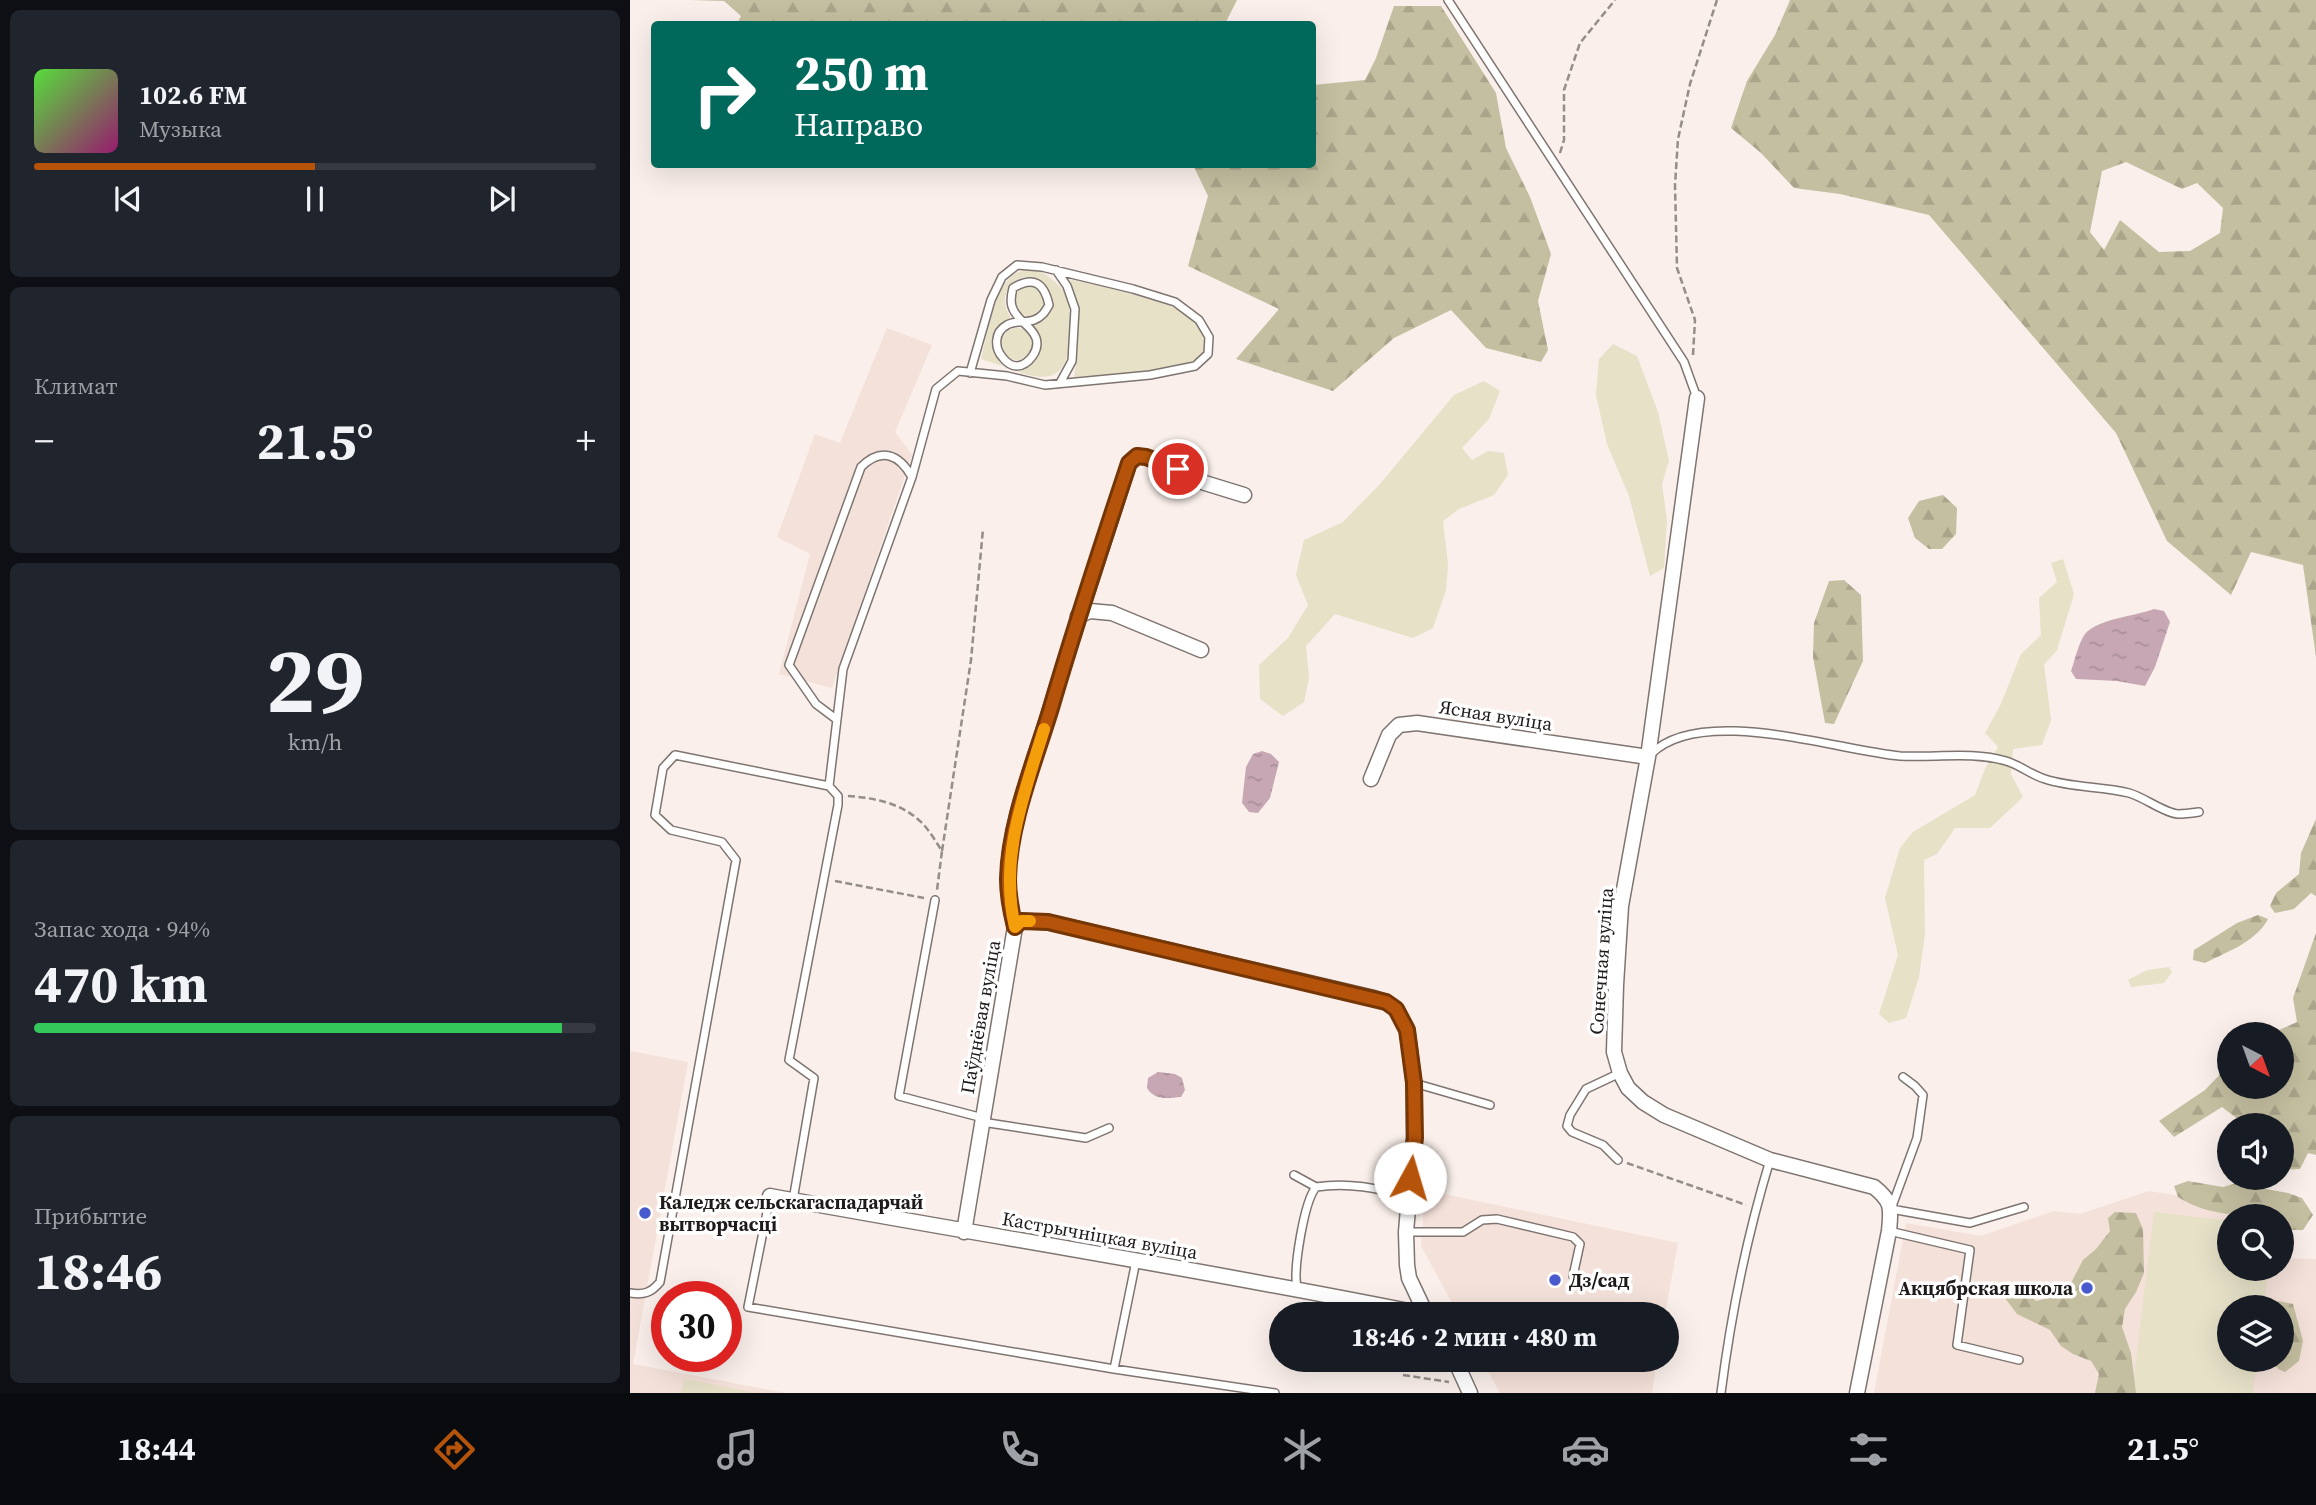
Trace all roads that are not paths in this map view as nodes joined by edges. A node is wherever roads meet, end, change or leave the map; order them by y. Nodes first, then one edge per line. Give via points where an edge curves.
1 (1448, 0) edge
2 (1056, 270) junction
3 (1022, 321) junction
4 (1011, 365) junction
5 (970, 373) junction
6 (1007, 376) junction
7 (1060, 383) junction
8 (1697, 398) joint
9 (912, 477) junction
10 (1244, 495) dead end
11 (1078, 616) junction
12 (1201, 650) dead end
13 (836, 719) junction
14 (1648, 757) junction
15 (1371, 779) dead end
16 (829, 786) junction
17 (2199, 812) dead end
18 (936, 900) road end
19 (1015, 927) junction
20 (1620, 1073) junction
21 (1903, 1077) dead end
22 (1414, 1083) junction
23 (1490, 1105) dead end
24 (982, 1120) junction
25 (1109, 1128) dead end
26 (1618, 1160) road end
27 (1770, 1160) junction
28 (1294, 1175) dead end
29 (1316, 1187) junction
30 (771, 1196) joint
31 (1408, 1197) junction
32 (793, 1200) junction
33 (2024, 1207) dead end
34 (1891, 1209) junction
35 (1889, 1231) junction
36 (964, 1232) junction
37 (1406, 1232) junction
38 (1136, 1260) junction
39 (1573, 1276) dead end
40 (1297, 1288) junction
41 (630, 1293) edge
42 (1365, 1302) edge
43 (1419, 1302) edge
44 (2020, 1360) dead end
45 (1114, 1369) junction
46 (1460, 1372) edge
47 (1468, 1389) edge
48 (1275, 1393) edge
49 (1721, 1393) edge
50 (1857, 1393) edge

1 - 8 lane via 1684,362
2 - 5 lane via 1017,265 1002,277
2 - 7 lane via 1075,309 1072,361
2 - 7 lane via 1175,302 1199,320 1209,337 1208,354 1195,366
3 - 3 lane via 1009,300 1013,288 1025,281 1037,282 1046,291 1049,305 1033,321
3 - 4 lane via 1007,325 998,334 996,346
3 - 4 lane via 1030,328 1036,349 1030,361
4 - 6 lane
5 - 6 lane
5 - 9 lane via 958,371 936,389
6 - 7 lane
8 - 14 street, Сонечная вуліца
9 - 13 lane via 844,669
9 - 13 lane via 905,464 881,455 860,467 789,664 816,704
10 - 11 street via 1137,456 1129,463
11 - 12 street via 1090,611 1112,613
11 - 19 street via 1012,846 1008,878
13 - 16 lane
14 - 15 street, Ясная вуліца via 1417,723 1399,725 1389,735
14 - 17 lane via 1661,744 1702,733 1762,733 1898,755 1997,759 2044,779 2129,793 2175,814
14 - 20 street, Сонечная вуліца via 1621,906 1614,1052
16 - 32 lane via 838,796 838,805 789,1059 814,1078
16 - 41 lane via 675,755 663,768 654,815 671,830 722,842 736,860 660,1282 642,1295
18 - 24 lane via 899,1096
19 - 22 street, Паўднёвая вуліца via 1021,921 1048,922 1386,1002 1396,1009 1407,1030
19 - 24 street, Паўднёвая вуліца
20 - 26 lane via 1586,1089 1567,1126 1603,1145
20 - 27 street, Сонечная вуліца via 1628,1088 1654,1109
21 - 34 lane via 1923,1095 1917,1138
22 - 23 lane
22 - 31 street, Паўднёвая вуліца via 1415,1138
24 - 25 lane via 1086,1138
24 - 36 street, Паўднёвая вуліца
27 - 34 street, Сонечная вуліца via 1874,1187
27 - 49 lane via 1755,1209
28 - 29 lane
29 - 31 lane via 1341,1184
29 - 40 lane via 1306,1210
30 - 32 street, Кастрычніцкая вуліца
30 - 45 lane via 748,1307
31 - 37 street, Паўднёвая вуліца
32 - 36 street, Кастрычніцкая вуліца
33 - 34 lane via 1970,1223
34 - 35 street
35 - 44 lane via 1970,1250 1957,1345
35 - 50 street
36 - 38 street, Кастрычніцкая вуліца
37 - 39 lane via 1463,1232 1482,1220 1496,1219 1573,1237 1580,1244
37 - 43 street, Паўднёвая вуліца via 1409,1278
38 - 40 street, Кастрычніцкая вуліца
38 - 45 lane
40 - 42 street, Кастрычніцкая вуліца
45 - 48 lane
46 - 47 street

